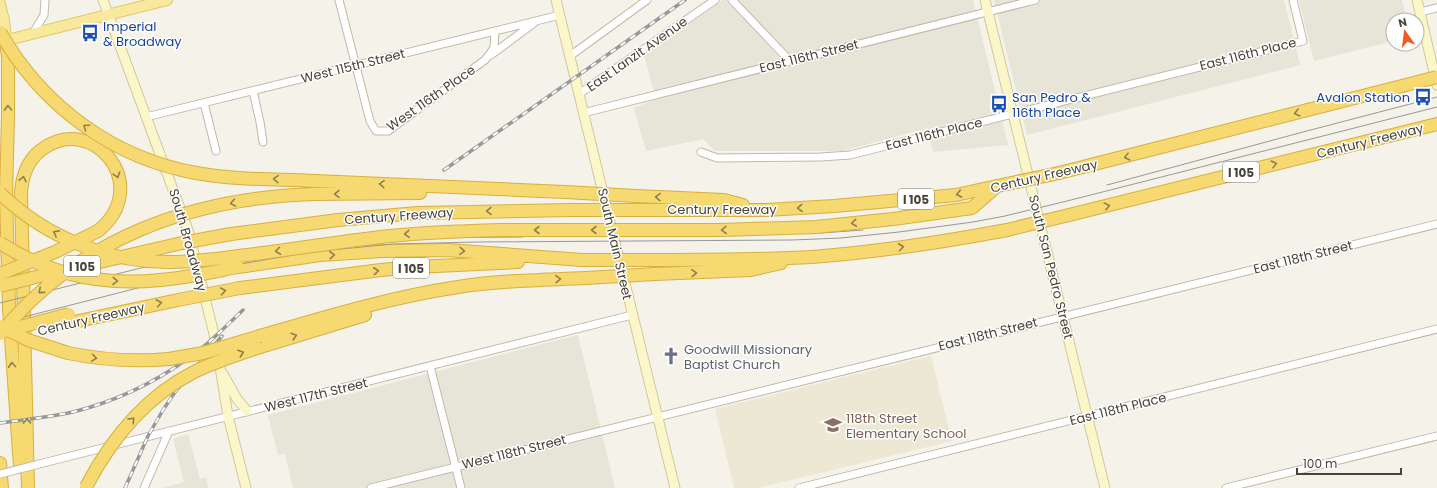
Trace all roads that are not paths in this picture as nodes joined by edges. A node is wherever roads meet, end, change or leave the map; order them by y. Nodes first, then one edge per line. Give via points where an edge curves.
1 (45, 0) edge
2 (103, 0) edge
3 (167, 0) edge
4 (339, 0) edge
5 (556, 0) edge
6 (647, 0) edge
7 (715, 0) edge
8 (732, 0) edge
9 (985, 0) edge
10 (1035, 0) edge
11 (1293, 0) edge
12 (1417, 0) edge
13 (0, 4) edge
14 (1437, 8) edge
15 (988, 12) junction
16 (1420, 12) joint
17 (109, 15) junction
18 (560, 15) junction
19 (537, 21) junction
20 (495, 31) junction
21 (33, 33) junction
22 (1425, 33) edge
23 (2, 38) edge
24 (570, 56) junction
25 (485, 60) junction
26 (790, 61) junction
27 (355, 66) junction
28 (1437, 77) edge
29 (1437, 85) edge
30 (253, 91) junction
31 (579, 94) junction
32 (204, 103) junction
33 (583, 113) junction
34 (1014, 114) junction
35 (146, 117) junction
36 (1437, 124) edge
37 (263, 142) dead end
38 (216, 151) dead end
39 (701, 152) dead end
40 (997, 186) junction
41 (463, 188) junction
42 (0, 193) edge
43 (766, 210) junction
44 (1437, 224) edge
45 (0, 243) edge
46 (812, 257) junction
47 (582, 260) junction
48 (0, 274) edge
49 (0, 286) edge
50 (632, 315) junction
51 (1063, 316) junction
52 (69, 318) junction
53 (0, 326) edge
54 (1437, 329) edge
55 (0, 333) edge
56 (0, 340) edge
57 (259, 342) junction
58 (430, 366) junction
59 (220, 369) junction
60 (247, 412) junction
61 (228, 416) junction
62 (656, 416) junction
63 (1087, 416) junction
64 (169, 431) junction
65 (1437, 436) edge
66 (0, 464) edge
67 (455, 467) junction
68 (0, 474) edge
69 (86, 487) edge
70 (2, 488) edge
71 (22, 488) edge
72 (28, 488) edge
73 (144, 488) edge
74 (246, 488) edge
75 (371, 488) edge
76 (460, 488) edge
77 (675, 488) edge
78 (799, 488) edge
79 (1105, 488) edge
80 (1226, 488) edge

1 - 21 street via 44,15
2 - 17 main road, South Broadway
3 - 17 main road
4 - 27 street
5 - 18 main road, South Main Street
6 - 24 street
7 - 31 street, East Lanzit Avenue
8 - 26 street
9 - 15 main road, South San Pedro Street
10 - 15 street, East 116th Street
11 - 34 street, East 116th Place via 1303,41
12 - 16 main road
13 - 23 main road via 4,21
14 - 16 street
15 - 26 street, East 116th Street
15 - 34 main road, South San Pedro Street
17 - 21 main road
17 - 35 main road, South Broadway
18 - 19 street, West 115th Street
18 - 24 main road, South Main Street
19 - 20 street, West 115th Street
19 - 25 street, West 116th Place
20 - 25 street, West 116th Place via 494,48
20 - 27 street, West 115th Street
21 - 23 main road
22 - 29 main road
41 -> 23 highway, bridge via 226,176 166,166 122,149 83,126 48,96
71 -> 23 highway via 9,309 6,194 8,57
24 - 31 main road, South Main Street
25 - 27 street, West 116th Place via 388,131 376,131 370,121
26 - 33 street, East 116th Street
27 - 30 street, West 115th Street
28 -> 40 highway, Century Freeway / I 105, bridge via 1059,173
30 - 32 street, West 115th Street
30 - 37 street
31 - 33 main road, South Main Street
32 - 35 street, West 115th Street
32 - 38 street
33 - 50 main road, South Main Street
34 - 39 street, East 116th Place via 850,155 717,158
34 - 51 main road, South San Pedro Street
35 - 59 main road, South Broadway via 188,230 216,342
46 -> 36 highway, Century Freeway / I 105, bridge via 907,246 1007,230
40 -> 42 highway, bridge via 972,208 893,219 727,230 502,230 429,233 191,262 135,260 70,240 34,220
40 -> 43 highway, Century Freeway / I 105 via 956,195
43 -> 41 highway, bridge via 724,200
41 -> 55 highway, bridge via 418,193 274,197 229,204 177,217 129,234 89,255 57,277
43 -> 49 highway, Century Freeway / I 105, bridge via 417,213 338,220 193,240
44 - 51 street, East 118th Street
45 -> 47 highway, bridge via 27,259 71,275 123,282 160,280 320,255 382,251 448,250
46 - 47 highway, Century Freeway / I 105, bridge
57 -> 46 highway, bridge via 463,291 531,281 752,270
52 -> 47 highway, Century Freeway / I 105, bridge via 93,317 240,288 323,277 415,267
72 -> 48 highway, bridge via 21,203 24,173 32,159 57,142 82,141 101,150 114,166 120,185 119,201 110,219 94,233 55,252
50 - 58 street, West 117th Street
50 - 62 main road, South Main Street
51 - 62 street, East 118th Street
51 - 63 main road, South San Pedro Street
52 - 55 highway, bridge
52 - 56 highway, Century Freeway / I 105
53 -> 57 highway, bridge via 28,340 68,353 121,361 168,359
54 - 63 street, East 118th Place
69 -> 57 highway, bridge via 120,433 154,399 194,372
58 - 60 street, West 117th Street
58 - 67 street
59 - 60 main road
59 - 61 main road, South Broadway
60 - 61 street, West 117th Street
61 - 64 street, West 117th Street
61 - 74 main road, South Broadway
62 - 67 street, West 118th Street
62 - 77 main road, South Main Street
63 - 78 street, East 118th Place
63 - 79 main road, South San Pedro Street
64 - 68 street, West 117th Street, bridge
64 - 73 street
65 - 80 street
66 - 70 highway
67 - 75 street, West 118th Street
67 - 76 street

